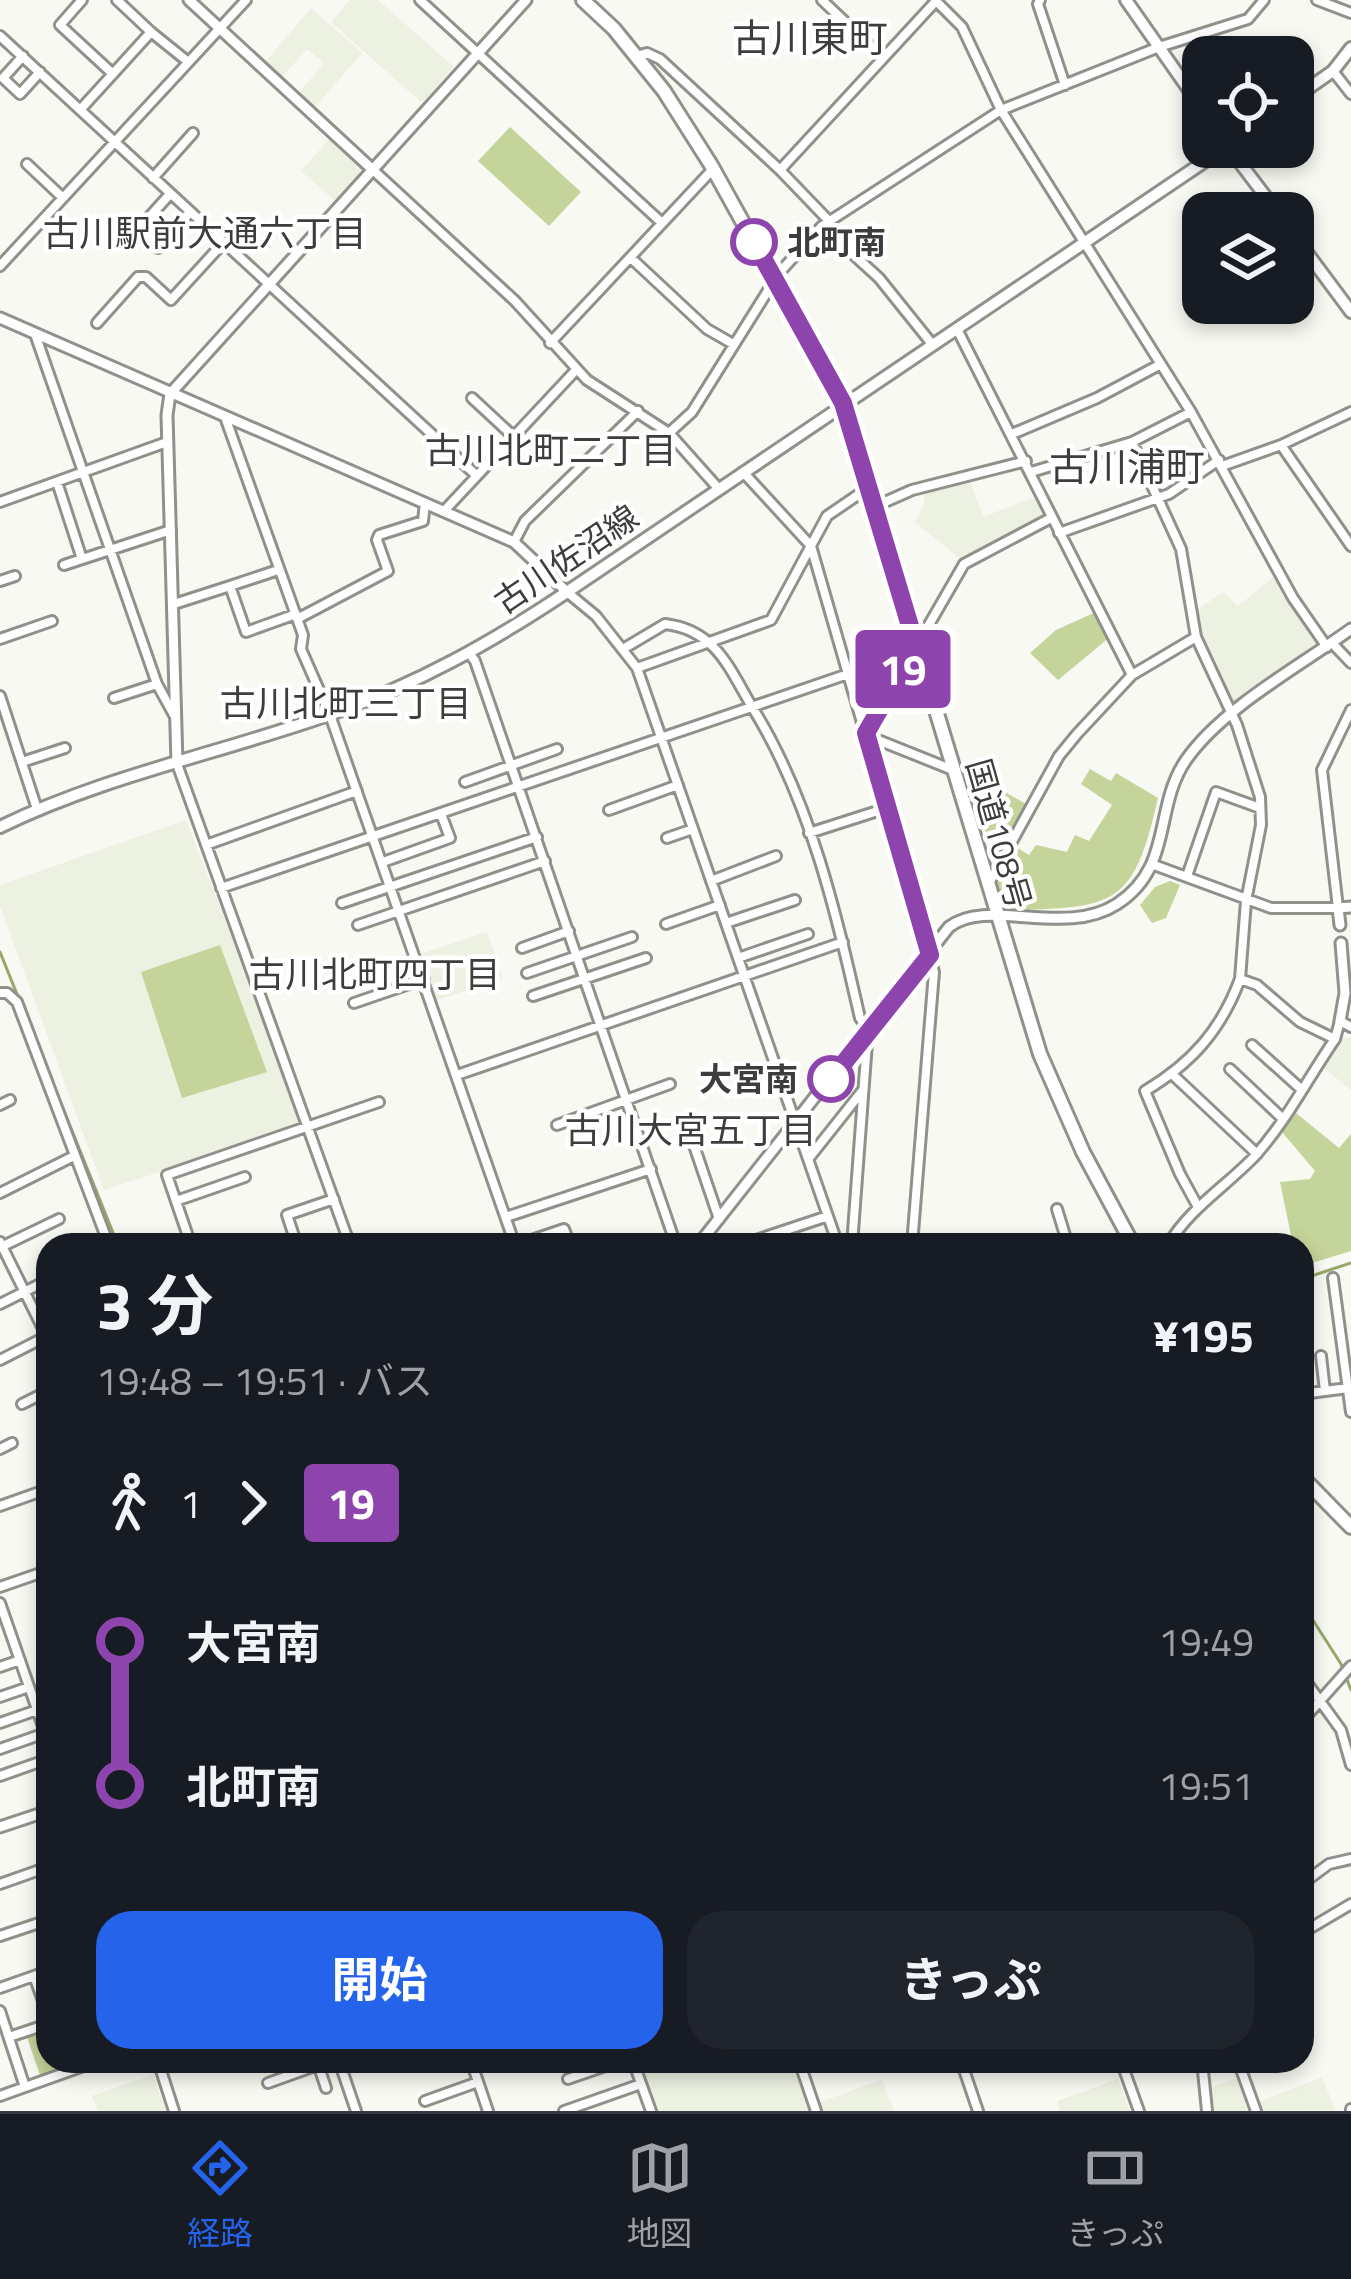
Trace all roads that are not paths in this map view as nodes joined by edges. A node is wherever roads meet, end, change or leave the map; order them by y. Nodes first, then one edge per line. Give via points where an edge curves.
1 (82, 0) edge
2 (117, 0) edge
3 (189, 0) edge
4 (246, 0) edge
5 (420, 0) edge
6 (526, 0) edge
7 (583, 0) edge
8 (822, 0) edge
9 (935, 0) edge
10 (1040, 0) edge
11 (1126, 0) edge
12 (1264, 0) edge
13 (1317, 0) edge
14 (1351, 13) edge
15 (220, 28) junction
16 (152, 32) junction
17 (0, 36) edge
18 (1159, 47) junction
19 (1351, 48) edge
20 (478, 53) junction
21 (22, 56) junction
22 (636, 56) junction
23 (884, 58) junction
24 (187, 61) junction
25 (1333, 71) junction
26 (40, 72) junction
27 (112, 74) junction
28 (1182, 80) edge
29 (1314, 84) edge
30 (1065, 85) junction
31 (1351, 94) edge
32 (80, 110) junction
33 (1001, 110) junction
34 (193, 133) dead end
35 (114, 142) junction
36 (27, 164) dead end
37 (1196, 168) edge
38 (1243, 168) edge
39 (713, 169) junction
40 (373, 170) junction
41 (780, 170) junction
42 (153, 178) junction
43 (1262, 192) edge
44 (170, 194) junction
45 (63, 198) junction
46 (190, 212) junction
47 (662, 223) junction
48 (826, 224) junction
49 (223, 243) junction
50 (1086, 243) junction
51 (125, 244) dead end
52 (158, 248) dead end
53 (631, 258) junction
54 (1314, 262) edge
55 (0, 266) edge
56 (775, 280) junction
57 (267, 284) junction
58 (1351, 312) edge
59 (0, 318) edge
60 (98, 322) dead end
61 (956, 327) junction
62 (35, 334) junction
63 (550, 343) junction
64 (733, 344) junction
65 (932, 344) junction
66 (1161, 364) junction
67 (577, 370) junction
68 (170, 394) junction
69 (472, 398) dead end
70 (843, 403) junction
71 (638, 412) junction
72 (1191, 412) junction
73 (1351, 412) edge
74 (225, 417) junction
75 (669, 433) junction
76 (1012, 434) junction
77 (513, 436) junction
78 (167, 442) junction
79 (1132, 442) junction
80 (1281, 445) junction
81 (1026, 461) junction
82 (1221, 463) junction
83 (84, 472) junction
84 (742, 472) junction
85 (1031, 472) junction
86 (476, 475) junction
87 (57, 482) junction
88 (870, 487) junction
89 (718, 488) junction
90 (1159, 499) junction
91 (0, 502) edge
92 (425, 503) junction
93 (876, 506) junction
94 (444, 511) junction
95 (1052, 518) junction
96 (171, 530) junction
97 (1059, 533) junction
98 (514, 542) junction
99 (811, 546) junction
100 (1351, 546) edge
101 (111, 550) junction
102 (82, 559) junction
103 (64, 565) dead end
104 (275, 571) dead end
105 (15, 576) dead end
106 (0, 581) edge
107 (230, 586) junction
108 (567, 592) junction
109 (174, 604) junction
110 (296, 616) junction
111 (52, 621) dead end
112 (1351, 629) edge
113 (1196, 638) junction
114 (0, 639) edge
115 (707, 643) junction
116 (1329, 645) junction
117 (916, 646) junction
118 (623, 649) junction
119 (469, 653) junction
120 (1351, 663) edge
121 (637, 668) junction
122 (848, 674) junction
123 (1132, 676) junction
124 (157, 684) junction
125 (0, 696) edge
126 (114, 698) dead end
127 (751, 706) junction
128 (1351, 710) edge
129 (330, 715) junction
130 (1231, 716) junction
131 (3, 717) edge
132 (177, 719) junction
133 (866, 734) junction
134 (661, 738) junction
135 (65, 748) dead end
136 (557, 749) dead end
137 (22, 762) junction
138 (177, 764) junction
139 (512, 765) junction
140 (952, 770) junction
141 (465, 782) dead end
142 (678, 785) junction
143 (519, 788) junction
144 (357, 791) junction
145 (887, 808) junction
146 (1260, 808) junction
147 (37, 809) junction
148 (609, 810) dead end
149 (441, 814) junction
150 (0, 827) edge
151 (693, 829) junction
152 (809, 833) junction
153 (374, 836) junction
154 (537, 837) junction
155 (668, 838) dead end
156 (206, 845) junction
157 (776, 856) dead end
158 (545, 861) junction
159 (383, 862) junction
160 (1154, 865) junction
161 (1187, 877) junction
162 (711, 880) junction
163 (392, 886) junction
164 (987, 886) junction
165 (221, 888) junction
166 (795, 900) dead end
167 (1246, 901) junction
168 (342, 903) dead end
169 (719, 905) junction
170 (1351, 907) edge
171 (1338, 908) junction
172 (400, 910) junction
173 (995, 915) junction
174 (726, 923) junction
175 (666, 924) dead end
176 (358, 925) dead end
177 (1340, 925) dead end
178 (569, 931) junction
179 (808, 934) dead end
180 (632, 937) dead end
181 (843, 942) junction
182 (1341, 943) dead end
183 (522, 948) dead end
184 (930, 955) junction
185 (578, 956) junction
186 (646, 958) dead end
187 (738, 958) junction
188 (527, 974) dead end
189 (744, 976) junction
190 (424, 979) junction
191 (586, 979) junction
192 (1240, 979) junction
193 (0, 993) edge
194 (532, 996) dead end
195 (354, 1003) dead end
196 (1346, 1024) edge
197 (602, 1025) junction
198 (868, 1029) junction
199 (1335, 1039) junction
200 (1252, 1045) dead end
201 (1230, 1069) dead end
202 (457, 1075) junction
203 (1173, 1075) junction
204 (670, 1084) dead end
205 (864, 1089) junction
206 (1302, 1090) junction
207 (10, 1100) dead end
208 (628, 1100) junction
209 (379, 1102) dead end
210 (0, 1105) edge
211 (685, 1119) dead end
212 (1282, 1119) junction
213 (796, 1124) junction
214 (557, 1126) dead end
215 (308, 1127) junction
216 (1257, 1154) junction
217 (75, 1156) junction
218 (808, 1159) junction
219 (651, 1169) junction
220 (245, 1177) dead end
221 (0, 1192) edge
222 (334, 1199) junction
223 (176, 1201) junction
224 (1198, 1207) junction
225 (1057, 1209) dead end
226 (828, 1216) junction
227 (506, 1217) junction
228 (59, 1219) dead end
229 (719, 1219) junction
230 (104, 1233) edge
231 (187, 1233) edge
232 (293, 1233) edge
233 (346, 1233) edge
234 (512, 1233) edge
235 (672, 1233) edge
236 (708, 1233) edge
237 (777, 1233) edge
238 (834, 1233) edge
239 (853, 1233) edge
240 (913, 1233) edge
241 (1064, 1233) edge
242 (1126, 1233) edge
243 (1175, 1233) edge
244 (1, 1246) edge
245 (1333, 1278) dead end
246 (36, 1286) edge
247 (25, 1292) junction
248 (0, 1304) edge
249 (36, 1314) edge
250 (36, 1343) edge
251 (1321, 1355) dead end
252 (0, 1360) edge
253 (1349, 1388) edge
254 (1325, 1391) junction
255 (1314, 1392) edge
256 (36, 1397) edge
257 (22, 1404) dead end
258 (1351, 1412) edge
259 (12, 1443) dead end
260 (0, 1449) edge
261 (1314, 1490) edge
262 (36, 1494) edge
263 (0, 1506) edge
264 (1351, 1527) edge
265 (36, 1574) edge
266 (0, 1587) edge
267 (0, 1603) edge
268 (20, 1660) junction
269 (0, 1667) edge
270 (1347, 1671) edge
271 (29, 1687) junction
272 (1314, 1690) edge
273 (0, 1697) edge
274 (1322, 1699) junction
275 (36, 1705) edge
276 (1314, 1708) edge
277 (36, 1711) edge
278 (0, 1724) edge
279 (36, 1740) edge
280 (0, 1749) edge
281 (36, 1763) edge
282 (1351, 1765) edge
283 (0, 1776) edge
284 (36, 1815) edge
285 (0, 1827) edge
286 (1351, 1859) edge
287 (36, 1872) edge
288 (1314, 1875) edge
289 (0, 1884) edge
290 (1351, 1904) edge
291 (36, 1924) edge
292 (1314, 1926) edge
293 (0, 1936) edge
294 (34, 1976) joint
295 (36, 1982) edge
296 (0, 1988) edge
297 (0, 2011) edge
298 (36, 2025) edge
299 (9, 2037) junction
300 (64, 2073) edge
301 (162, 2073) edge
302 (292, 2073) edge
303 (321, 2073) edge
304 (343, 2073) edge
305 (475, 2073) edge
306 (585, 2073) edge
307 (637, 2073) edge
308 (803, 2073) edge
309 (965, 2073) edge
310 (1125, 2073) edge
311 (1203, 2073) edge
312 (1242, 2073) edge
313 (568, 2079) dead end
314 (478, 2082) junction
315 (268, 2083) dead end
316 (641, 2084) junction
317 (25, 2087) junction
318 (326, 2088) dead end
319 (0, 2096) edge
320 (425, 2101) dead end
321 (174, 2111) edge
322 (356, 2111) edge
323 (488, 2111) edge
324 (564, 2111) edge
325 (651, 2111) edge
326 (816, 2111) edge
327 (978, 2111) edge
328 (1139, 2111) edge
329 (1207, 2111) edge
330 (1256, 2111) edge

1 - 27 street via 60,25
2 - 16 street
3 - 15 street
4 - 15 street
5 - 20 street
6 - 20 street
7 - 22 highway, 国道108号
8 - 23 street
9 - 23 street
9 - 33 street via 962,27
10 - 30 street
11 - 18 main road
12 - 18 street via 1248,19
13 - 14 street
15 - 24 street
15 - 40 street
16 - 24 street
16 - 27 street
17 - 21 street
18 - 28 main road
18 - 30 street
19 - 25 main road
20 - 40 street
20 - 47 street
21 - 26 street
21 - 26 street via 3,78 20,94
22 - 39 highway, 国道108号
22 - 41 street via 660,59
23 - 41 street
24 - 35 street
25 - 29 main road
25 - 31 street
26 - 32 street
27 - 32 street
30 - 33 street
32 - 35 street
33 - 48 street
33 - 50 street
34 - 42 street
35 - 42 street
35 - 45 street
36 - 45 street
37 - 50 main road, 古川佐沼線
38 - 43 main road, 古川佐沼線
39 - 47 street
39 - 56 highway, 国道108号
40 - 57 street
40 - 63 street
41 - 48 street
42 - 44 street
44 - 46 street
44 - 51 street
45 - 55 street
46 - 49 street
46 - 52 street
47 - 53 street
48 - 56 street
48 - 65 street
49 - 57 street
49 - 60 street via 171,300 138,277
50 - 61 main road, 古川佐沼線
50 - 66 street
53 - 63 street
53 - 64 street
54 - 58 main road
56 - 64 street
56 - 70 highway, 国道108号
57 - 68 street
57 - 86 street
59 - 62 street
61 - 65 main road, 古川佐沼線
61 - 76 street
62 - 68 street
62 - 83 street
63 - 67 street
64 - 75 street via 692,412
65 - 70 main road, 古川佐沼線
66 - 72 street
66 - 76 street
67 - 71 street
67 - 77 street
68 - 74 street
68 - 78 street
69 - 77 street
70 - 84 main road, 古川佐沼線
70 - 88 highway, 国道108号
71 - 75 street
71 - 98 street via 525,521
72 - 79 street
72 - 82 street
73 - 80 street
74 - 92 street
74 - 110 street
75 - 89 street
76 - 81 street
77 - 86 street
78 - 83 street
78 - 96 street
79 - 85 street
79 - 90 street
80 - 82 street
80 - 100 street
81 - 85 street
81 - 93 street
82 - 90 street
82 - 116 street via 1293,598
83 - 87 street
83 - 101 street
84 - 89 main road, 古川佐沼線
84 - 99 street
85 - 95 street
86 - 94 street
87 - 91 street
87 - 102 street
88 - 93 highway, 国道108号
88 - 99 street via 827,516
89 - 108 main road, 古川佐沼線
90 - 97 street
90 - 113 street via 1187,568
92 - 94 street
92 - 110 street via 423,521 379,536 388,571
93 - 117 highway, 国道108号
94 - 98 street
95 - 97 street
95 - 117 street via 964,564
96 - 101 street
96 - 109 street
97 - 123 street
98 - 108 street
99 - 115 street via 771,620
99 - 122 street
101 - 102 street
101 - 124 street
102 - 103 street
104 - 107 street
105 - 106 street
107 - 109 street
107 - 110 street via 246,632
108 - 118 street
108 - 119 main road, 古川佐沼線
109 - 132 street
110 - 129 street
111 - 114 street
112 - 116 street
113 - 123 street
113 - 130 street
115 - 118 street via 665,624
115 - 121 street
115 - 127 street via 735,671
116 - 120 street
116 - 130 street
117 - 133 street
117 - 140 highway, 国道108号
118 - 121 street
119 - 129 main road, 古川佐沼線
119 - 139 street
121 - 134 street
122 - 127 street
122 - 133 street
123 - 164 street via 1059,756
124 - 126 street
124 - 132 street
125 - 131 street
127 - 134 street
127 - 152 street
128 - 171 street via 1322,770
129 - 138 main road, 古川佐沼線
129 - 144 street
130 - 146 street
130 - 160 street via 1174,782
131 - 137 street
132 - 138 street
133 - 140 street
133 - 145 street
134 - 142 street
134 - 143 street
135 - 137 street
136 - 139 street
137 - 147 street
138 - 147 main road, 古川佐沼線
138 - 156 street
139 - 141 street
139 - 143 street
140 - 164 highway, 国道108号
142 - 148 street
142 - 151 street
143 - 149 street
143 - 154 street
144 - 153 street
144 - 156 street
145 - 152 street
145 - 184 street
146 - 161 street via 1216,792
146 - 167 street
147 - 150 main road, 古川佐沼線
149 - 153 street
149 - 159 street via 450,838
151 - 155 street
151 - 162 street
152 - 181 street
153 - 159 street
153 - 165 street
154 - 158 street
154 - 163 street
156 - 165 street
157 - 162 street
158 - 172 street
158 - 178 street
159 - 163 street
160 - 161 street
160 - 173 street via 1105,911 1034,920
161 - 167 street
162 - 169 street
163 - 168 street
163 - 172 street
164 - 173 highway, 国道108号
165 - 215 street
166 - 174 street
167 - 171 street
167 - 192 street
169 - 174 street
169 - 175 street
170 - 171 street
171 - 177 street
172 - 176 street
172 - 190 street
173 - 184 street via 960,919
173 - 242 highway, 国道108号 via 1040,1054
174 - 187 street
178 - 183 street
178 - 185 street
179 - 187 street
180 - 185 street
181 - 189 street
181 - 198 street
182 - 196 street
184 - 198 street
184 - 240 street
185 - 188 street
185 - 191 street
186 - 191 street
187 - 189 street
189 - 197 street
189 - 213 street
190 - 195 street
190 - 202 street
191 - 194 street
191 - 197 street
192 - 199 street
192 - 203 street via 1206,1044
193 - 217 street via 17,1002
196 - 199 street
197 - 202 street
197 - 208 street
198 - 205 street
198 - 213 street
199 - 206 street
200 - 206 street
201 - 212 street
202 - 227 street
203 - 216 street
203 - 224 street via 1145,1091
204 - 208 street
205 - 218 street
205 - 239 street
206 - 212 street
207 - 210 street
208 - 214 street
208 - 219 street
209 - 215 street
211 - 229 street
212 - 216 street
213 - 218 street
213 - 229 street
215 - 222 street
215 - 223 street via 167,1175
216 - 224 street
217 - 221 street
217 - 230 street
218 - 226 street
219 - 227 street
219 - 235 street
220 - 223 street
222 - 232 street via 286,1215
222 - 233 street
223 - 231 street
224 - 243 street
225 - 241 street
226 - 237 street
226 - 238 street
227 - 234 street
228 - 244 street
229 - 236 street
244 - 247 street
245 - 253 street
246 - 247 street
247 - 248 street
247 - 249 street
250 - 252 street
251 - 254 street
253 - 254 street
253 - 258 street
254 - 255 street
256 - 257 street
259 - 260 street
261 - 264 highway
262 - 263 street
265 - 266 street
267 - 268 street
268 - 269 street
268 - 271 street
270 - 274 street
271 - 273 street
271 - 275 street
272 - 274 street
274 - 276 street
274 - 282 street via 1347,1740
277 - 278 street
279 - 280 street
281 - 283 street
284 - 285 street
286 - 288 street
287 - 289 street
290 - 292 street
291 - 293 street
294 - 295 street
294 - 296 street
297 - 299 street
298 - 299 street
299 - 317 street
300 - 317 street
301 - 321 street
302 - 315 street
303 - 318 street
304 - 322 street
305 - 314 street
306 - 313 street
307 - 316 street
308 - 326 street
309 - 327 street
310 - 328 street
311 - 329 street
312 - 330 street
314 - 320 street
314 - 323 street
316 - 324 street
316 - 325 street
317 - 319 street

